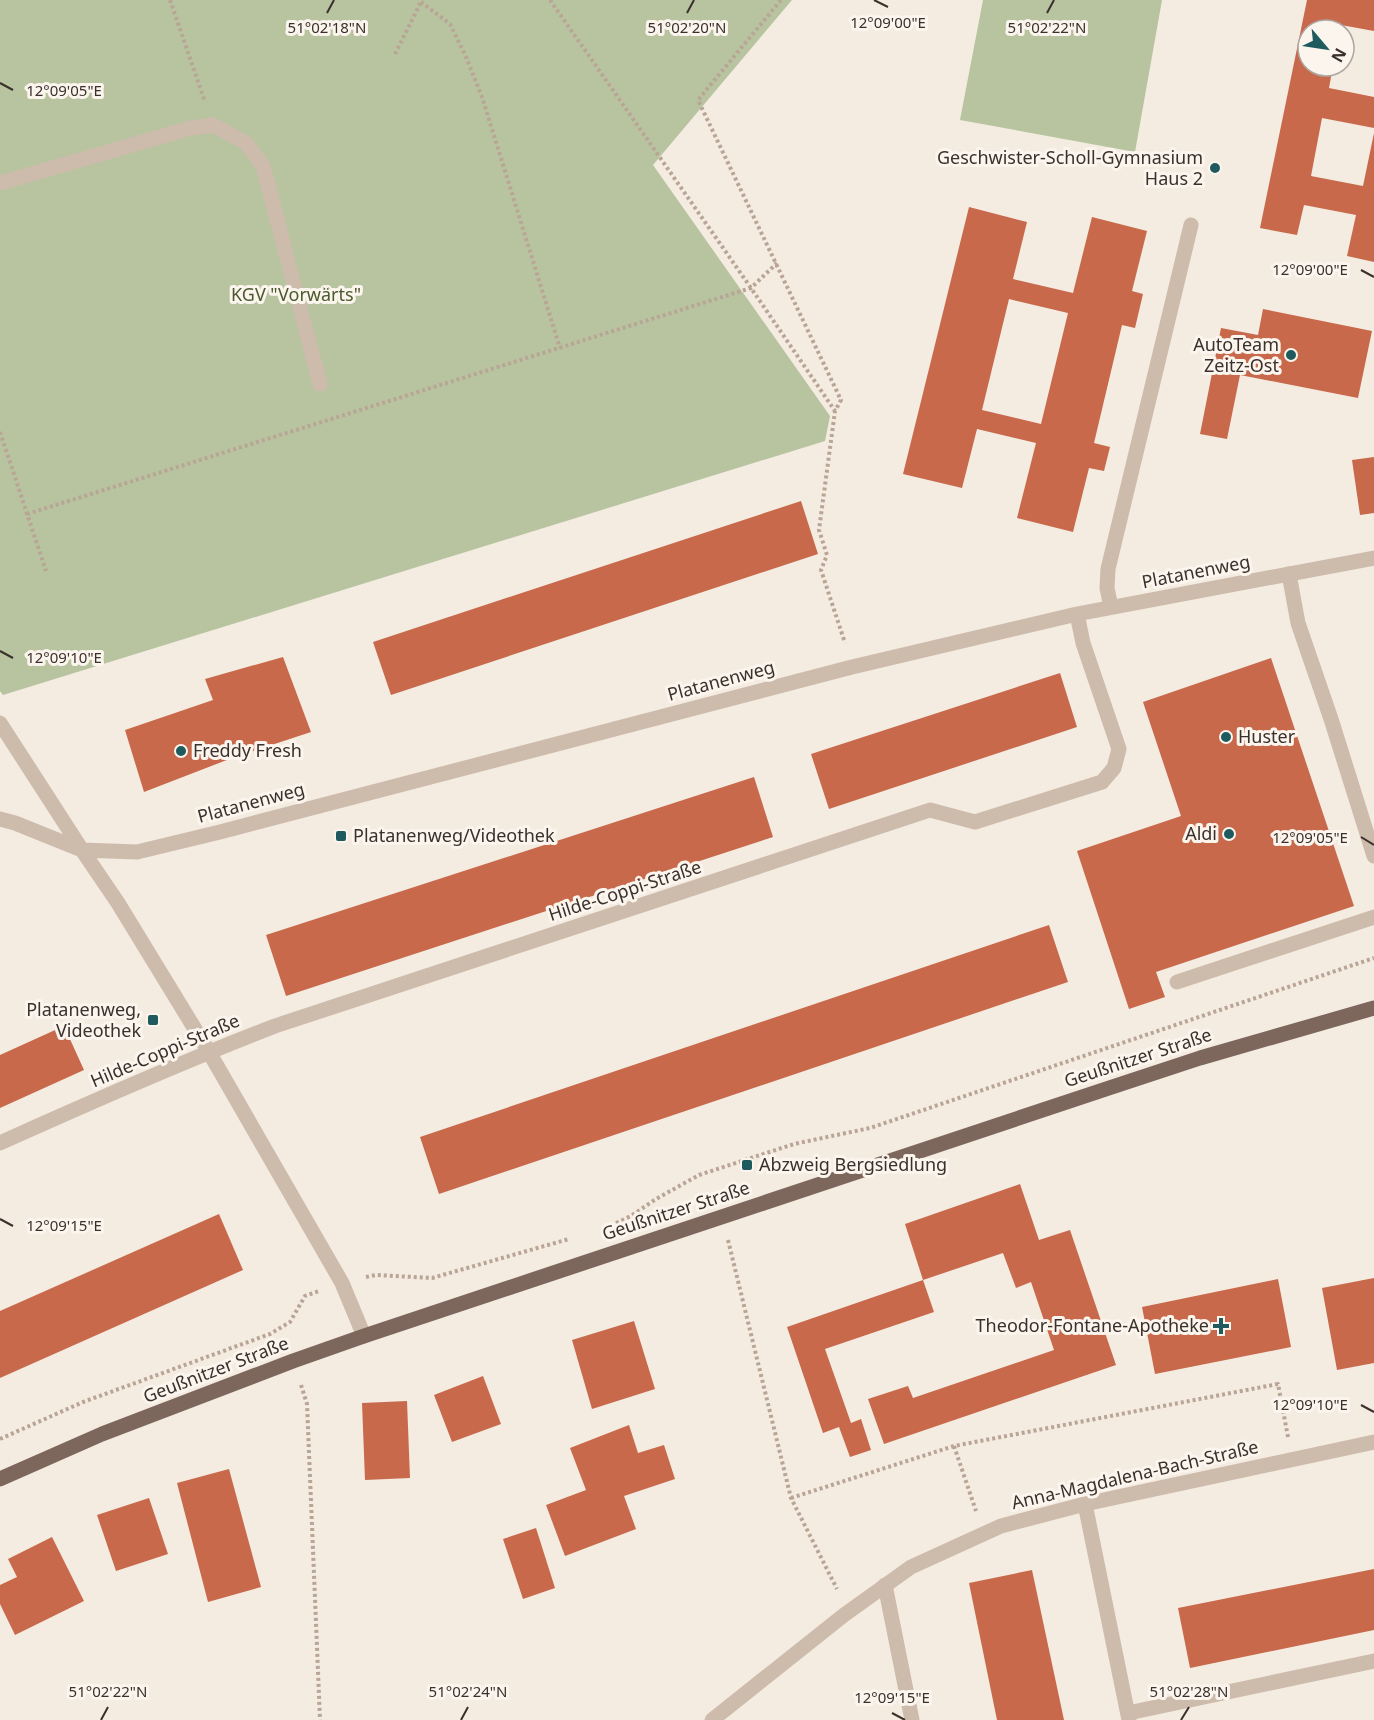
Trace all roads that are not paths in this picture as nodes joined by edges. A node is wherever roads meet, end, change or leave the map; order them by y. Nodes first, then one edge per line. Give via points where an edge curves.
1 (0, 183) edge
2 (1191, 225) dead end
3 (320, 384) dead end
4 (1374, 558) edge
5 (1289, 574) junction
6 (1111, 607) junction
7 (1077, 614) junction
8 (0, 723) edge
9 (0, 819) edge
10 (82, 850) junction
11 (1374, 856) edge
12 (1374, 917) edge
13 (1177, 982) dead end
14 (1374, 1008) edge
15 (209, 1052) junction
16 (0, 1143) edge
17 (364, 1336) junction
18 (1374, 1442) edge
19 (0, 1479) edge
20 (1085, 1504) junction
21 (885, 1585) junction
22 (1374, 1661) edge
23 (1129, 1717) edge
24 (712, 1720) edge
25 (912, 1720) edge

1 - 3 street via 190,128 213,125 246,143 263,166
2 - 6 street via 1108,569
4 - 5 street, Platanenweg
5 - 6 street, Platanenweg
5 - 11 street via 1298,623
6 - 7 street, Platanenweg
7 - 10 street, Platanenweg via 852,667 137,852
7 - 15 street, Hilde-Coppi-Straße via 1119,749 1114,768 1102,782 975,822 930,810 275,1026
8 - 10 street
9 - 10 street, Platanenweg
10 - 15 street
12 - 13 street
14 - 17 main road, Geußnitzer Straße via 1200,1058
15 - 16 street, Hilde-Coppi-Straße
15 - 17 street via 342,1283
17 - 19 main road, Geußnitzer Straße via 102,1434
18 - 20 street, Anna-Magdalena-Bach-Straße
20 - 21 street, Anna-Magdalena-Bach-Straße via 1001,1526 911,1567
20 - 23 street
21 - 24 street, Anna-Magdalena-Bach-Straße
21 - 25 street
22 - 23 street

